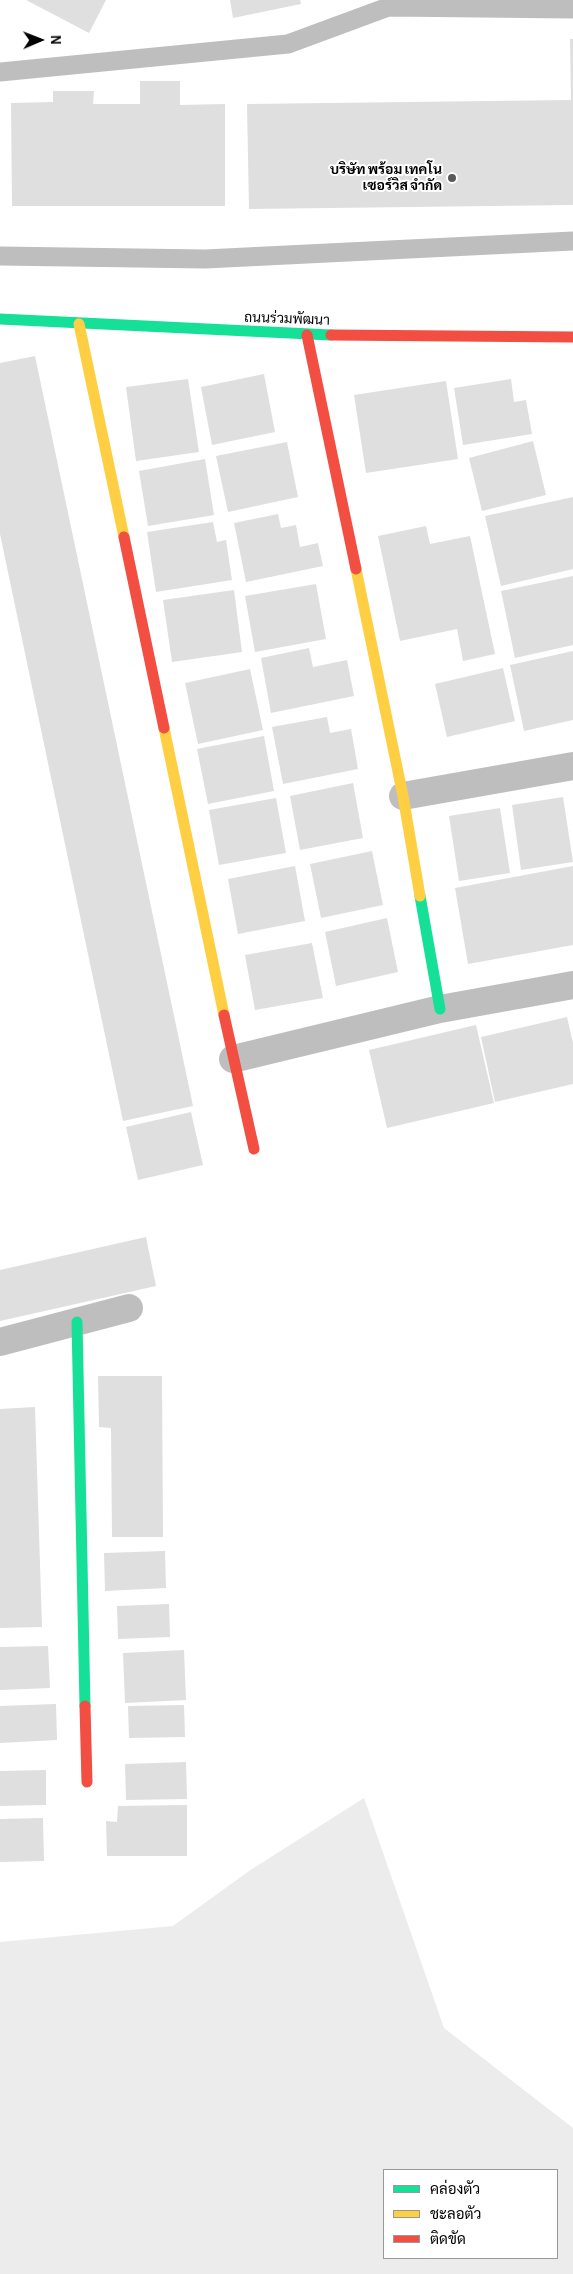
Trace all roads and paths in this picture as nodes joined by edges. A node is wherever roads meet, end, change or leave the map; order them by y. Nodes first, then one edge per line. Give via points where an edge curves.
1 (573, 9) edge
2 (0, 72) edge
3 (573, 241) edge
4 (0, 256) edge
5 (0, 319) edge
6 (80, 324) junction
7 (307, 335) junction
8 (573, 337) edge
9 (573, 766) edge
10 (403, 796) junction
11 (573, 984) edge
12 (440, 1009) junction
13 (233, 1058) junction
14 (254, 1149) dead end
15 (129, 1308) dead end
16 (77, 1322) junction
17 (0, 1342) edge
18 (87, 1782) dead end

1 - 2 lane via 388,8 288,44
3 - 4 lane via 205,259
5 - 6 street, ถนนร่วมพัฒนา
6 - 7 street, ถนนร่วมพัฒนา
6 - 13 street
7 - 8 street, ถนนร่วมพัฒนา
7 - 10 street
9 - 10 street
10 - 12 street
11 - 12 street
12 - 13 street
13 - 14 street
15 - 16 street
16 - 17 street
16 - 18 street

